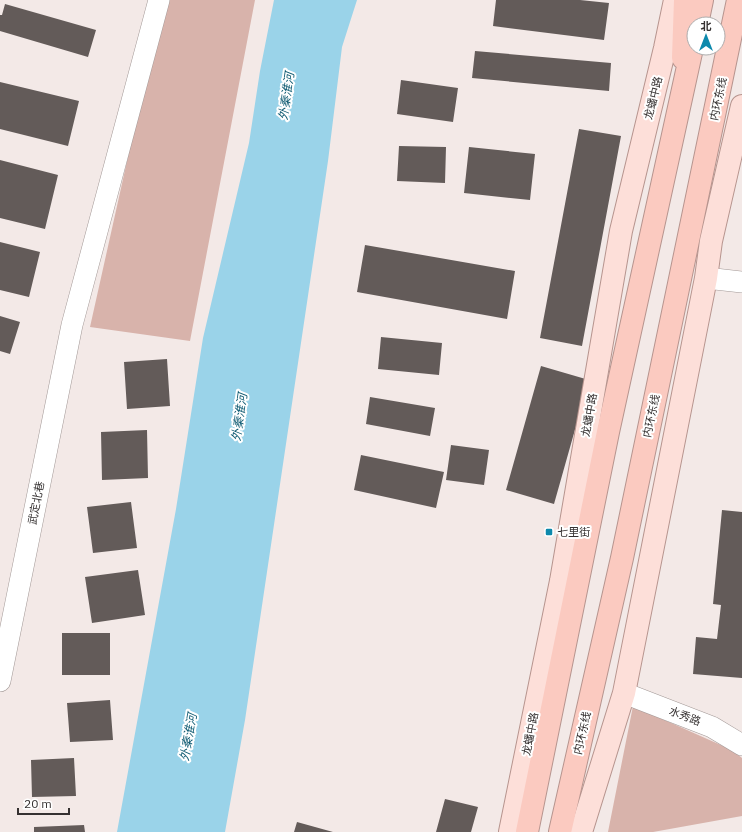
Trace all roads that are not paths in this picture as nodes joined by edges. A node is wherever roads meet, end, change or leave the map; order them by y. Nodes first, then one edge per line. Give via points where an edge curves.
1 (159, 0) edge
2 (675, 0) edge
3 (685, 0) edge
4 (702, 0) edge
5 (738, 0) edge
6 (699, 16) edge
7 (742, 42) edge
8 (691, 56) edge
9 (681, 103) junction
10 (716, 106) junction
11 (742, 106) edge
12 (706, 278) junction
13 (742, 282) edge
14 (0, 681) edge
15 (624, 693) junction
16 (742, 745) edge
17 (510, 832) edge
18 (526, 832) edge
19 (560, 832) edge
20 (580, 832) edge

1 - 14 street, 武定北巷 via 72,326
2 - 17 main road, 龙蟠中路 via 621,231 561,581
3 - 9 highway
4 - 6 highway
5 - 10 highway, 内环东线
7 - 10 highway
8 - 9 highway
9 - 18 highway via 608,432
10 - 19 highway, 内环东线
11 - 12 main road via 711,241
12 - 13 street
12 - 15 main road
15 - 16 street, 水秀路 via 712,726
15 - 20 main road

